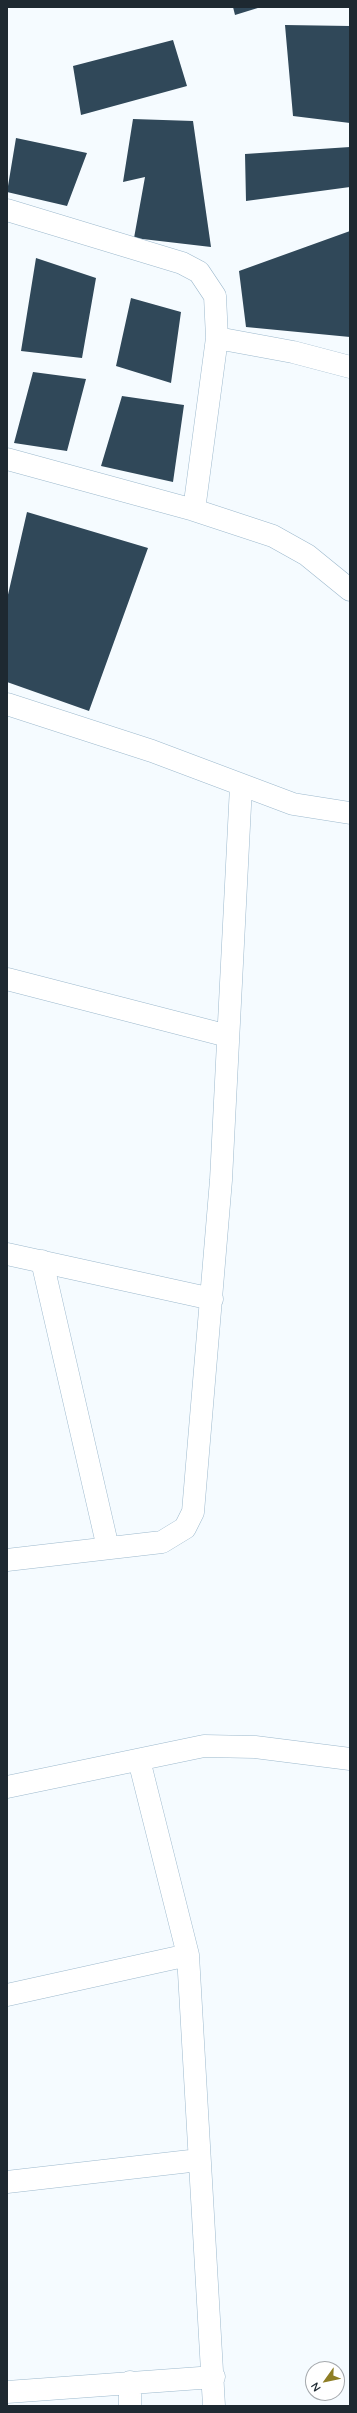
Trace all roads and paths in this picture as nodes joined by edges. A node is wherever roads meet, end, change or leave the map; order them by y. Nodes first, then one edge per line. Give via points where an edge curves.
1 (7, 210) edge
2 (217, 338) junction
3 (350, 367) edge
4 (7, 459) edge
5 (194, 510) junction
6 (350, 590) edge
7 (7, 704) edge
8 (241, 786) junction
9 (350, 813) edge
10 (7, 978) edge
11 (228, 1036) junction
12 (7, 1254) edge
13 (42, 1261) junction
14 (212, 1299) junction
15 (108, 1548) junction
16 (7, 1560) edge
17 (350, 1759) edge
18 (139, 1760) junction
19 (7, 1787) edge
20 (188, 1956) junction
21 (7, 1995) edge
22 (199, 2160) junction
23 (7, 2182) edge
24 (214, 2377) junction
25 (130, 2382) junction
26 (7, 2392) edge
27 (130, 2406) edge
28 (214, 2406) edge

1 - 2 street via 182,263 199,272 215,296
2 - 3 street via 293,352
2 - 5 street
4 - 5 street
5 - 6 street via 273,536 307,555
7 - 8 street via 152,751
8 - 9 street via 293,804
8 - 11 street
10 - 11 street
11 - 14 street
12 - 13 street
13 - 14 street
13 - 15 street
14 - 15 street via 193,1512 185,1528 162,1542
15 - 16 street
17 - 18 street via 255,1747 204,1746
18 - 19 street via 69,1772
18 - 20 street
20 - 21 street
20 - 22 street
22 - 23 street
22 - 24 street
24 - 25 street
24 - 28 street
25 - 26 street
25 - 27 street

